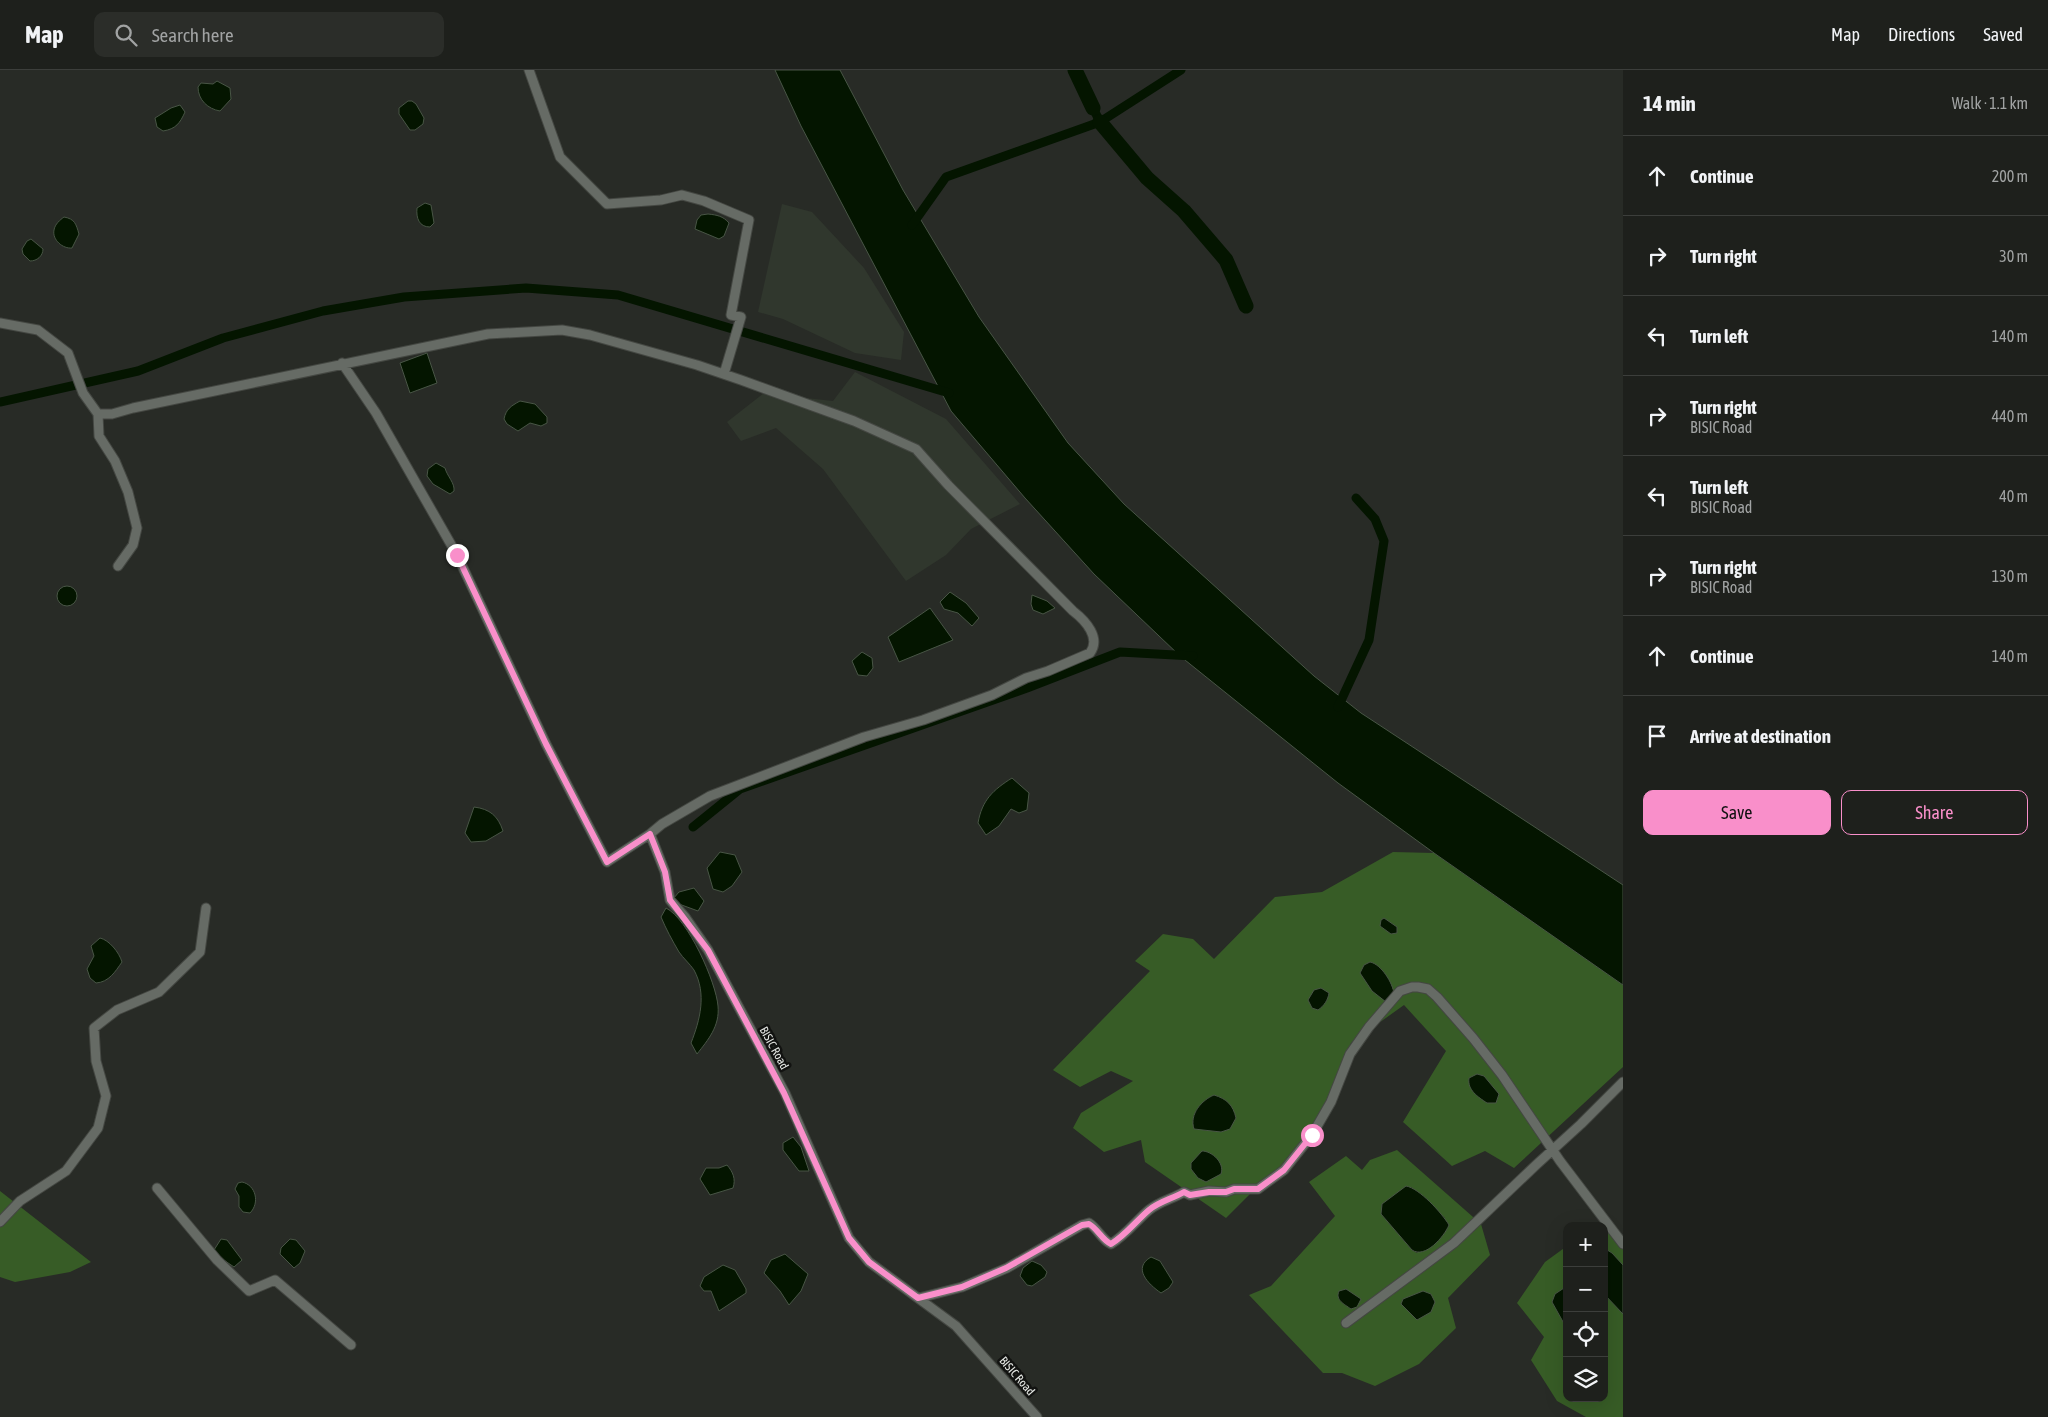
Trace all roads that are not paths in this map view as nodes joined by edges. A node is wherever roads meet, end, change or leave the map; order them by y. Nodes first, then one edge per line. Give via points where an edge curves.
1 (529, 70) edge
2 (0, 323) edge
3 (342, 363) junction
4 (724, 374) junction
5 (98, 414) junction
6 (118, 566) dead end
7 (650, 834) junction
8 (206, 908) dead end
9 (1623, 1082) edge
10 (1553, 1149) junction
11 (157, 1188) dead end
12 (0, 1222) edge
13 (1623, 1244) edge
14 (918, 1298) junction
15 (1346, 1323) dead end
16 (351, 1345) dead end
17 (1037, 1417) edge

1 - 4 street via 560,157 606,204 682,195 749,220 731,315 741,317
2 - 5 street via 38,330 68,353 83,393
3 - 4 street via 488,334 562,330
3 - 5 street via 275,380 112,414
3 - 7 street via 376,413 457,555 607,862
4 - 7 street via 854,421 916,448 948,486 1082,618 1095,642 1090,653 992,695 864,737 710,796
5 - 6 street via 99,436 115,461 128,492 137,528 134,545
7 - 14 street, BISIC Road via 665,872 670,900 708,950 784,1093 849,1238 869,1262
8 - 12 street via 200,952 160,992 117,1010 94,1028 96,1061 106,1096 98,1128 66,1171 20,1201
9 - 10 street
10 - 13 street
10 - 14 street via 1502,1075 1438,996 1428,989 1412,986 1400,991 1385,1007 1350,1054 1331,1102 1300,1151 1284,1170 1258,1189 1190,1195 1184,1192 1163,1201 1111,1244 1094,1227 1082,1225 999,1272 962,1287
10 - 15 street via 1454,1243
11 - 16 street via 217,1260 249,1291 275,1280
14 - 17 street, BISIC Road via 956,1326

